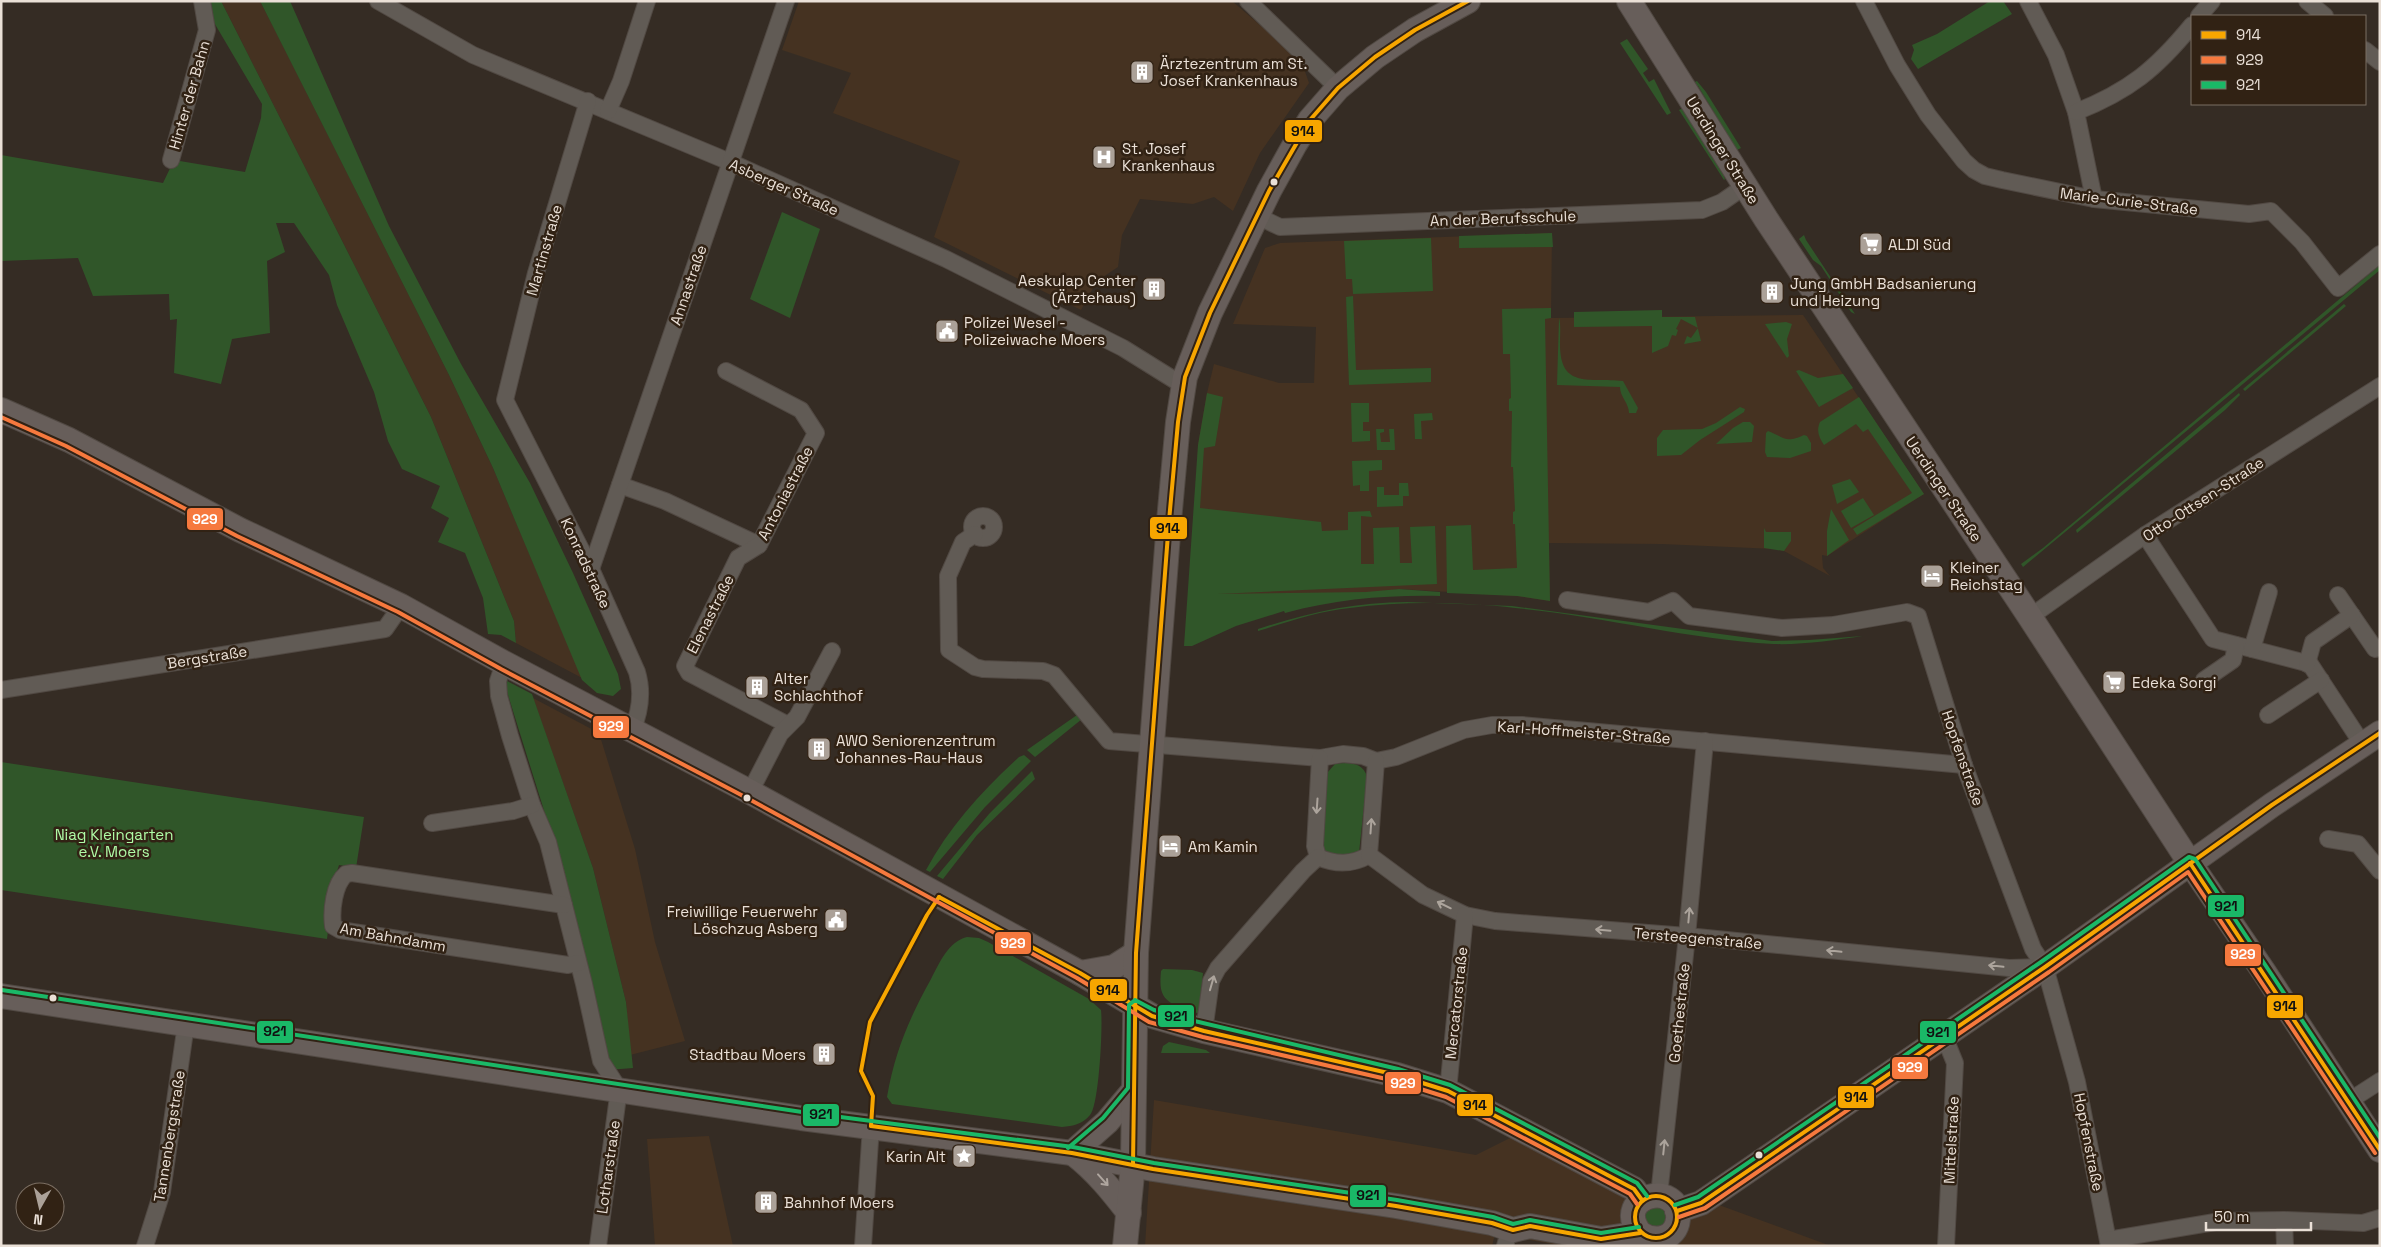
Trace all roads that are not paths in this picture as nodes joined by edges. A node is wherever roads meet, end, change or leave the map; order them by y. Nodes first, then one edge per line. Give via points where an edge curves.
1 (202, 1) edge
2 (378, 1) edge
3 (647, 1) edge
4 (786, 1) edge
5 (1248, 1) edge
6 (1468, 1) edge
7 (1629, 1) edge
8 (1864, 1) edge
9 (2028, 1) edge
10 (2212, 1) edge
11 (2307, 1) edge
12 (2200, 15) edge
13 (2324, 15) edge
14 (2191, 26) edge
15 (2366, 51) edge
16 (2380, 62) edge
17 (1338, 88) junction
18 (588, 101) junction
19 (608, 110) junction
20 (2076, 112) junction
21 (171, 160) dead end
22 (730, 162) junction
23 (1745, 186) junction
24 (2094, 199) junction
25 (1257, 216) junction
26 (2380, 254) edge
27 (726, 371) dead end
28 (1184, 386) junction
29 (2380, 386) edge
30 (505, 400) joint
31 (1, 410) edge
32 (620, 485) junction
33 (975, 534) dead end
34 (2145, 535) junction
35 (759, 545) junction
36 (591, 569) junction
37 (2269, 592) dead end
38 (2338, 595) dead end
39 (1567, 600) dead end
40 (401, 606) junction
41 (2352, 615) junction
42 (2030, 617) junction
43 (2244, 647) junction
44 (2375, 649) dead end
45 (832, 651) dead end
46 (504, 663) junction
47 (2307, 664) junction
48 (2204, 680) dead end
49 (2321, 680) junction
50 (1, 690) edge
51 (2268, 715) dead end
52 (788, 725) junction
53 (632, 731) junction
54 (2372, 739) edge
55 (1705, 741) junction
56 (1151, 744) junction
57 (1320, 758) junction
58 (1376, 761) junction
59 (1964, 764) junction
60 (750, 792) junction
61 (532, 805) junction
62 (432, 823) dead end
63 (2328, 839) dead end
64 (1369, 855) junction
65 (1318, 857) junction
66 (2190, 863) junction
67 (2380, 871) edge
68 (564, 904) junction
69 (1465, 915) junction
70 (1687, 936) junction
71 (1136, 953) junction
72 (578, 963) junction
73 (2045, 967) junction
74 (1080, 973) junction
75 (4, 998) edge
76 (1135, 1006) junction
77 (186, 1024) junction
78 (1204, 1031) junction
79 (1944, 1036) junction
80 (2380, 1081) edge
81 (619, 1089) junction
82 (1134, 1090) junction
83 (1448, 1091) junction
84 (2348, 1101) junction
85 (871, 1126) junction
86 (2380, 1150) edge
87 (1072, 1153) junction
88 (1133, 1164) junction
89 (1650, 1197) junction
90 (1677, 1211) junction
91 (1129, 1213) junction
92 (2380, 1218) edge
93 (2284, 1220) junction
94 (1640, 1233) junction
95 (1509, 1238) edge
96 (2109, 1243) edge
97 (145, 1246) edge
98 (598, 1246) edge
99 (862, 1246) edge
100 (1125, 1246) edge
101 (1946, 1246) edge
102 (2286, 1246) edge

1 - 21 street, Hinter der Bahn via 207,30
2 - 18 street, Asberger Straße via 473,54
3 - 19 street
4 - 22 street, Annastraße
5 - 17 street
6 - 17 main road via 1415,30
7 - 23 main road, Uerdinger Straße
8 - 24 street, Marie-Curie-Straße via 1928,115 1964,161 1985,176
9 - 20 street via 2056,55
10 - 12 street
11 - 13 street
14 - 20 street via 2148,73 2103,101
15 - 16 street
17 - 25 main road via 1310,120
18 - 19 street, Asberger Straße
18 - 30 street, Martinstraße via 536,273
19 - 22 street, Asberger Straße
20 - 24 street
22 - 28 street, Asberger Straße via 946,259 1123,348
22 - 32 street, Annastraße
23 - 25 street, An der Berufsschule via 1722,202 1702,210 1280,227
23 - 42 main road, Uerdinger Straße
24 - 26 street, Marie-Curie-Straße via 2248,214 2271,211 2302,242 2338,288
25 - 28 main road via 1210,313
27 - 35 street, Antoniastraße via 802,410 816,433
28 - 56 main road via 1178,422
29 - 34 street, Otto-Ottsen-Straße
30 - 36 street, Konradstraße
31 - 40 main road via 69,440 240,530
32 - 35 street, Antoniastraße via 665,501
32 - 36 street, Annastraße
33 - 56 street, Karl-Hoffmeister-Straße via 963,542 948,576 948,650 983,669 1049,672 1109,741
34 - 42 street, Otto-Ottsen-Straße
34 - 43 street via 2214,639
35 - 52 street, Elenastraße via 738,558 685,666 689,673
36 - 53 street, Konradstraße via 641,685 637,720
37 - 43 street
38 - 41 street
39 - 59 street, Hopfenstraße via 1649,612 1672,601 1689,616 1782,628 1833,624 1907,612 1918,616
40 - 46 main road
40 - 50 street, Bergstraße via 385,629
41 - 44 street
41 - 47 street via 2313,642
42 - 66 main road, Uerdinger Straße
43 - 47 street
43 - 48 street via 2233,660
45 - 52 street via 797,718
46 - 53 main road
46 - 61 street via 498,681 499,696
47 - 49 street
49 - 51 street
49 - 54 street
52 - 60 street via 780,734
53 - 60 main road
54 - 66 main road
55 - 58 street, Karl-Hoffmeister-Straße via 1492,725 1464,730 1396,757
55 - 59 street, Karl-Hoffmeister-Straße
70 -> 55 street, Goethestraße
56 - 57 street, Karl-Hoffmeister-Straße
56 - 71 main road
57 - 58 street, Karl-Hoffmeister-Straße via 1344,754
57 -> 65 street via 1315,846
64 -> 58 street
59 - 73 street, Hopfenstraße via 2033,949
60 - 74 main road
61 - 62 street via 514,812
61 - 68 street via 548,842
63 - 67 street via 2358,844
64 - 65 street via 1356,863 1329,862
69 -> 64 street, Tersteegenstraße via 1423,895
78 -> 65 street via 1211,981 1218,968 1302,871
66 - 73 main road
66 - 84 main road, Uerdinger Straße
68 - 72 street
68 - 72 street, Am Bahndamm via 352,873 346,874 338,883 332,919 333,926 340,930 568,965
70 -> 69 street, Tersteegenstraße via 1495,921
69 - 83 street, Mercatorstraße
73 -> 70 street, Tersteegenstraße via 2009,968
89 -> 70 street, Goethestraße
71 - 74 main road via 1114,968
71 - 76 main road
72 - 81 street via 601,1061
73 - 79 main road
73 - 96 street, Hopfenstraße via 2077,1082
74 - 76 main road
75 - 77 main road
76 - 78 main road via 1159,1018
76 - 82 main road
77 - 81 main road
77 - 97 street, Tannenbergstraße via 162,1192
78 - 83 main road via 1397,1075
79 - 90 main road via 1701,1203
79 - 101 street, Mittelstraße via 1955,1063
80 - 84 street
81 - 85 main road
81 - 98 street, Lotharstraße
82 - 87 main road via 1108,1122
82 - 88 main road
83 - 89 main road
84 - 86 main road, Uerdinger Straße
85 - 87 main road
85 - 99 street
87 - 88 main road
87 -> 91 main road via 1106,1183
88 - 91 main road
88 - 95 main road via 1492,1223
89 - 90 main road via 1672,1203
89 - 94 main road via 1636,1207 1633,1218
90 - 94 main road via 1676,1225 1666,1237 1655,1240
91 - 100 main road
92 - 93 street via 2363,1223
93 - 96 street via 2197,1224
93 - 102 street
94 - 95 main road via 1601,1239 1530,1226

